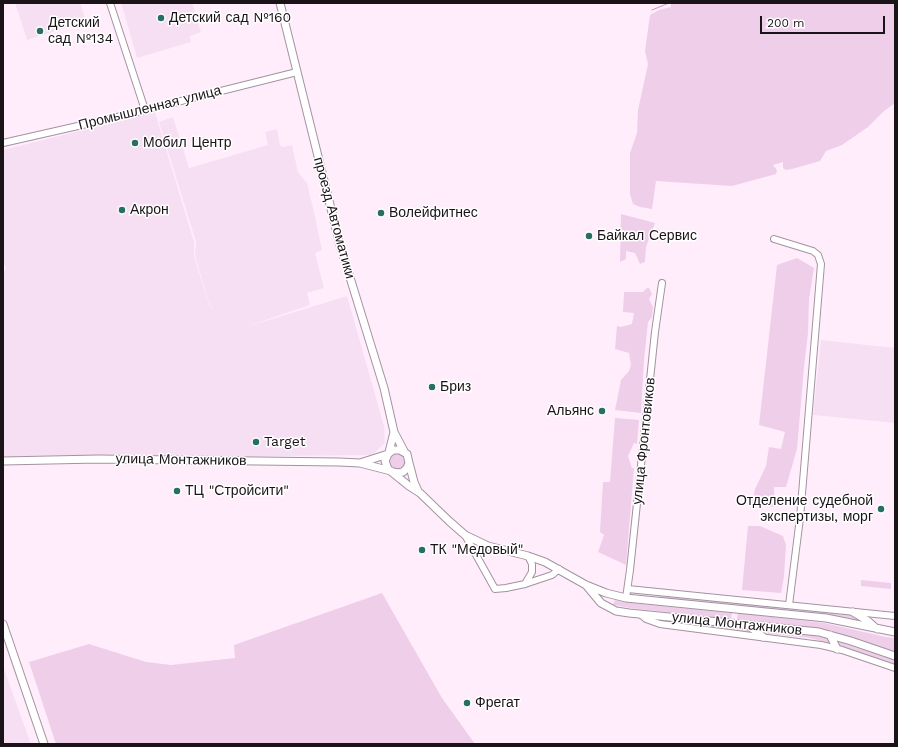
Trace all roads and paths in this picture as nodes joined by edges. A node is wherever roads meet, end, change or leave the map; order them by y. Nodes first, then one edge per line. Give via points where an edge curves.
1 (110, 3) edge
2 (280, 3) edge
3 (297, 72) junction
4 (146, 110) junction
5 (3, 143) edge
6 (774, 239) dead end
7 (662, 283) dead end
8 (394, 432) junction
9 (404, 451) junction
10 (389, 453) junction
11 (3, 462) edge
12 (360, 463) junction
13 (409, 463) junction
14 (392, 472) junction
15 (420, 492) junction
16 (465, 535) junction
17 (528, 556) junction
18 (559, 569) junction
19 (525, 584) junction
20 (586, 585) junction
21 (628, 589) junction
22 (655, 593) junction
23 (616, 596) junction
24 (626, 598) junction
25 (648, 600) junction
26 (789, 605) junction
27 (612, 610) junction
28 (737, 610) junction
29 (853, 612) junction
30 (640, 614) junction
31 (895, 616) edge
32 (736, 623) junction
33 (3, 624) edge
34 (748, 625) junction
35 (878, 630) junction
36 (895, 632) edge
37 (830, 635) junction
38 (762, 637) junction
39 (837, 649) junction
40 (895, 656) edge
41 (895, 668) edge
42 (44, 744) edge

1 - 4 street
2 - 3 main road, проезд Автоматики
3 - 4 street, Промышленная улица
3 - 8 main road, проезд Автоматики via 330,208 384,388
4 - 5 street, Промышленная улица
6 - 26 street via 813,251 818,255 821,264 800,518
7 - 21 street, улица Фронтовиков
8 - 9 main road, проезд Автоматики
8 - 10 main road, проезд Автоматики
9 - 10 main road via 396,449
9 - 13 main road
10 - 12 main road, улица Монтажников
10 - 14 main road via 386,465
11 - 12 main road, улица Монтажников via 132,460
12 - 14 main road, улица Монтажников
13 - 14 main road via 403,472
13 - 15 main road, улица Монтажников via 414,482
14 - 15 main road, улица Монтажников
15 - 16 main road, улица Монтажников
16 - 17 main road, улица Монтажников via 488,546
16 - 19 street via 495,589
17 - 18 main road, улица Монтажников
17 - 19 street via 532,572
18 - 19 street via 552,575
18 - 20 main road, улица Монтажников
20 - 23 main road, улица Монтажников
20 - 27 main road, улица Монтажников via 600,603
21 - 22 street
21 - 24 street, улица Фронтовиков
22 - 25 street
22 - 26 street
23 - 24 main road, улица Монтажников
23 - 27 main road via 613,598
24 - 25 main road, улица Монтажников
25 - 28 main road, улица Монтажников
26 - 29 street
27 - 30 main road, улица Монтажников
28 - 32 main road via 734,616
28 - 35 main road, улица Монтажников via 826,618
29 - 31 street
29 - 35 main road
30 - 32 main road, улица Монтажников
30 - 38 street via 660,624
32 - 34 main road, улица Монтажников
33 - 42 main road
34 - 37 main road, улица Монтажников
34 - 38 main road
35 - 36 main road, улица Монтажников
37 - 39 main road
37 - 40 main road, улица Монтажников
38 - 39 street via 810,642
39 - 41 street

